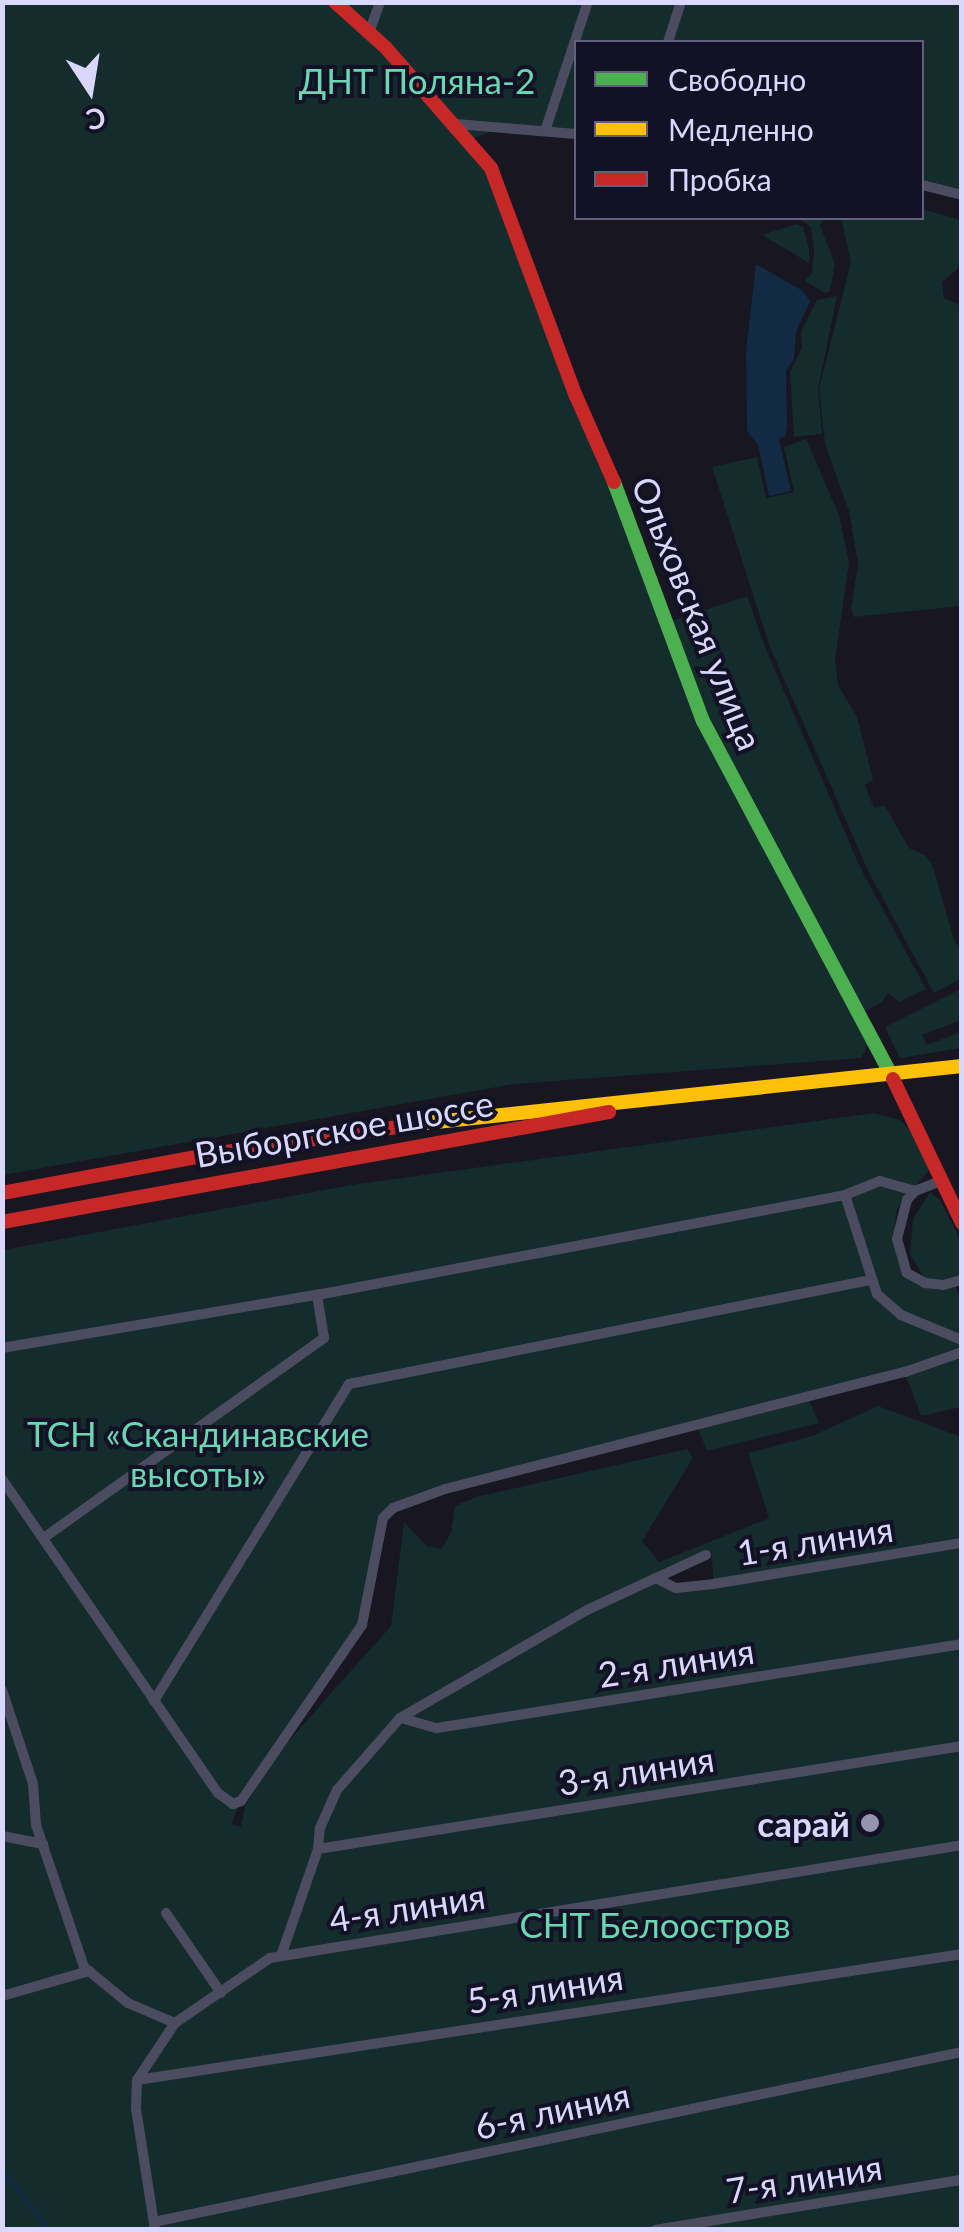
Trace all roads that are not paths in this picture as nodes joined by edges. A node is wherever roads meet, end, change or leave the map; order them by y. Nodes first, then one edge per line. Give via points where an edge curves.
1 (335, 2) edge
2 (380, 2) edge
3 (588, 2) edge
4 (680, 2) edge
5 (370, 30) junction
6 (575, 40) edge
7 (669, 40) edge
8 (574, 44) edge
9 (456, 124) junction
10 (545, 132) junction
11 (574, 134) edge
12 (924, 186) edge
13 (962, 195) edge
14 (962, 1066) edge
15 (893, 1074) junction
16 (696, 1097) junction
17 (941, 1181) junction
18 (915, 1191) junction
19 (2, 1193) edge
20 (845, 1195) junction
21 (2, 1222) edge
22 (962, 1224) edge
23 (870, 1280) junction
24 (962, 1280) edge
25 (317, 1294) junction
26 (962, 1340) edge
27 (2, 1348) edge
28 (962, 1352) edge
29 (2, 1480) edge
30 (46, 1537) junction
31 (962, 1543) edge
32 (706, 1555) dead end
33 (656, 1578) junction
34 (962, 1644) edge
35 (2, 1690) edge
36 (154, 1701) junction
37 (400, 1718) junction
38 (962, 1746) edge
39 (2, 1836) edge
40 (43, 1844) junction
41 (962, 1845) edge
42 (318, 1849) junction
43 (166, 1913) dead end
44 (962, 1954) edge
45 (281, 1956) junction
46 (89, 1971) junction
47 (221, 1992) junction
48 (2, 1996) edge
49 (175, 2023) junction
50 (962, 2052) edge
51 (137, 2080) junction
52 (962, 2180) edge
53 (154, 2226) edge
54 (655, 2230) edge

1 - 5 main road, Ольховская улица
2 - 5 street
3 - 6 street
4 - 7 street
5 - 9 main road, Ольховская улица
8 - 10 street
9 - 10 street
9 - 15 main road, Ольховская улица via 491,168 510,211 703,721
10 - 11 street
12 - 13 street
14 - 15 main road, Выборгское шоссе
15 - 16 main road, Выборгское шоссе
15 - 17 main road, Ольховская улица
16 - 19 main road, Выборгское шоссе via 427,1122
16 - 21 main road, Выборгское шоссе
17 - 18 street
17 - 22 main road, Ольховская улица
18 - 20 street via 880,1180
18 - 24 street via 902,1210 897,1239 907,1273 943,1285
20 - 23 street
20 - 25 street
23 - 26 street via 901,1315
23 - 36 street via 349,1384
25 - 27 street
25 - 30 street via 324,1338
28 - 36 street via 393,1508 383,1518 362,1625 241,1801 225,1802
29 - 30 street
30 - 36 street
31 - 33 street, 1-я линия via 676,1588
32 - 33 street
33 - 37 street via 587,1610
34 - 37 street, 2-я линия via 437,1728
35 - 40 street via 33,1784
37 - 42 street via 336,1790
38 - 42 street, 3-я линия
39 - 40 street
40 - 46 street
41 - 45 street, 4-я линия
42 - 45 street
43 - 47 street
44 - 51 street, 5-я линия
45 - 47 street, 4-я линия
46 - 48 street
46 - 49 street via 128,2003
47 - 49 street, 4-я линия
49 - 51 street
50 - 53 street, 6-я линия
51 - 53 street
52 - 54 street, 7-я линия

